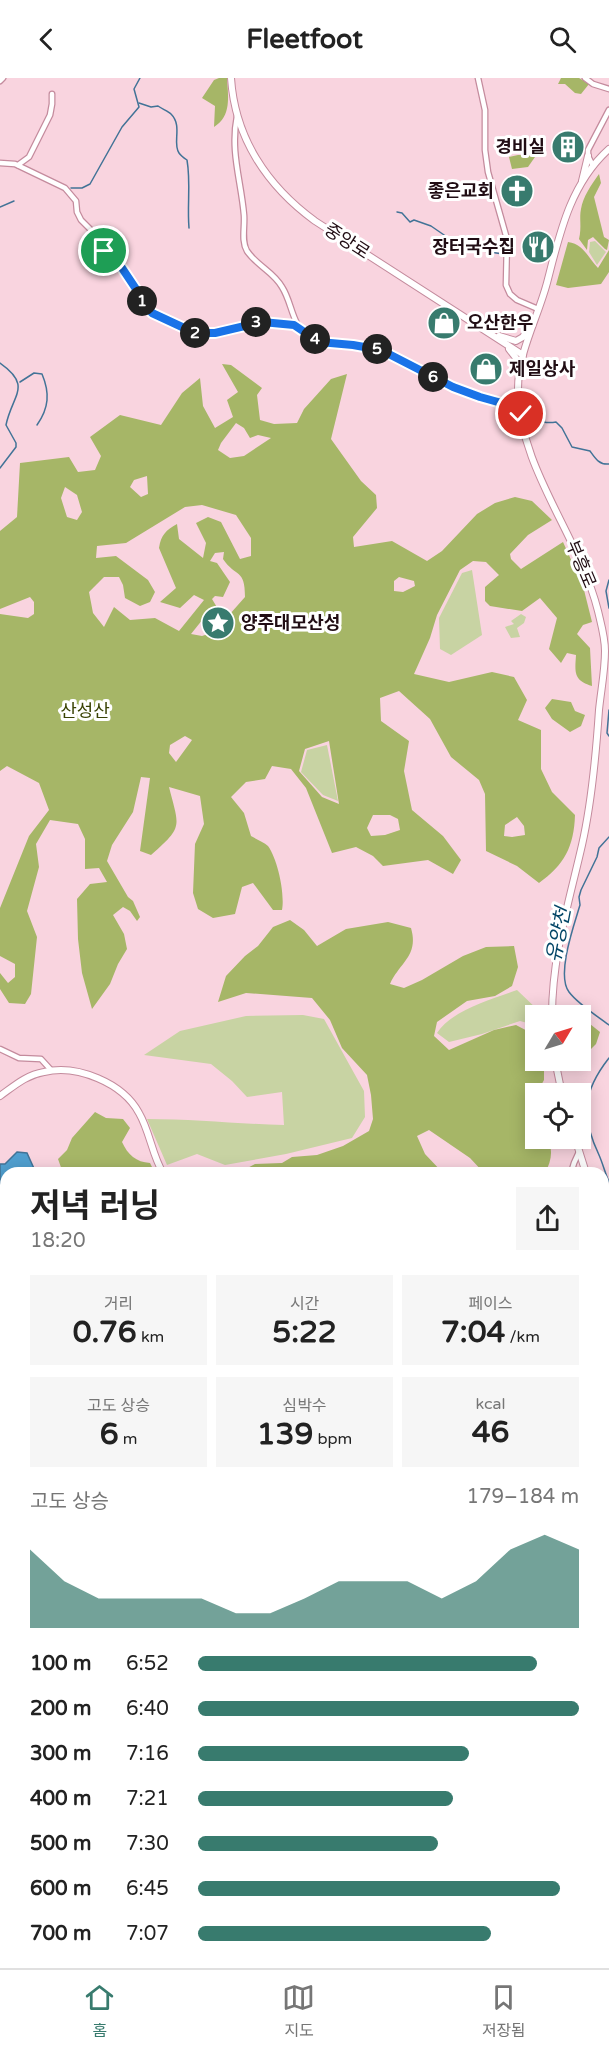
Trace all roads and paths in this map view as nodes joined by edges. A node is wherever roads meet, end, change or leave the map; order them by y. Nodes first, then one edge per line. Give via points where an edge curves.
1 (231, 78) edge
2 (478, 78) edge
3 (585, 78) edge
4 (609, 88) edge
5 (52, 94) dead end
6 (609, 110) edge
7 (237, 116) junction
8 (609, 149) edge
9 (588, 156) junction
10 (0, 163) edge
11 (18, 165) junction
12 (593, 166) junction
13 (581, 184) junction
14 (538, 309) junction
15 (536, 317) junction
16 (479, 326) junction
17 (300, 328) junction
18 (497, 338) junction
19 (523, 355) junction
20 (519, 380) junction
21 (510, 406) junction
22 (520, 407) junction
23 (523, 425) junction
24 (552, 1005) edge
25 (0, 1049) edge
26 (51, 1071) junction
27 (0, 1096) edge
28 (578, 1149) edge
29 (579, 1152) junction
30 (161, 1167) edge
31 (573, 1167) edge
32 (584, 1167) edge

1 - 7 main road, 중앙로
2 - 14 street via 488,172 507,239 506,285 517,300
3 - 4 street
5 - 11 street via 50,115 29,157
6 - 9 street
7 - 16 main road, 중앙로 via 260,165 295,206
7 - 17 street via 235,158 245,245 282,286
8 - 12 main road, 부흥로
9 - 12 street
9 - 13 main road
10 - 11 street
11 - 17 street via 65,188 73,196 81,220 156,316 199,334 262,322
12 - 13 main road, 부흥로
13 - 14 main road, 부흥로 via 565,220
14 - 15 main road, 부흥로
15 - 16 main road via 516,341
15 - 19 main road, 부흥로
16 - 18 main road, 중앙로
17 - 21 street via 319,342 390,354 453,387
18 - 19 main road, 중앙로
18 - 20 main road via 516,358
19 - 20 main road, 부흥로
20 - 22 main road, 부흥로
21 - 22 street
21 - 23 main road
22 - 23 main road, 부흥로
23 - 24 main road, 부흥로 via 532,456 592,590 605,640 590,804 562,924
25 - 26 street via 19,1058 41,1059
26 - 27 main road via 33,1074
26 - 30 main road via 76,1072 99,1080 131,1101
28 - 29 main road
29 - 31 street
29 - 32 main road

